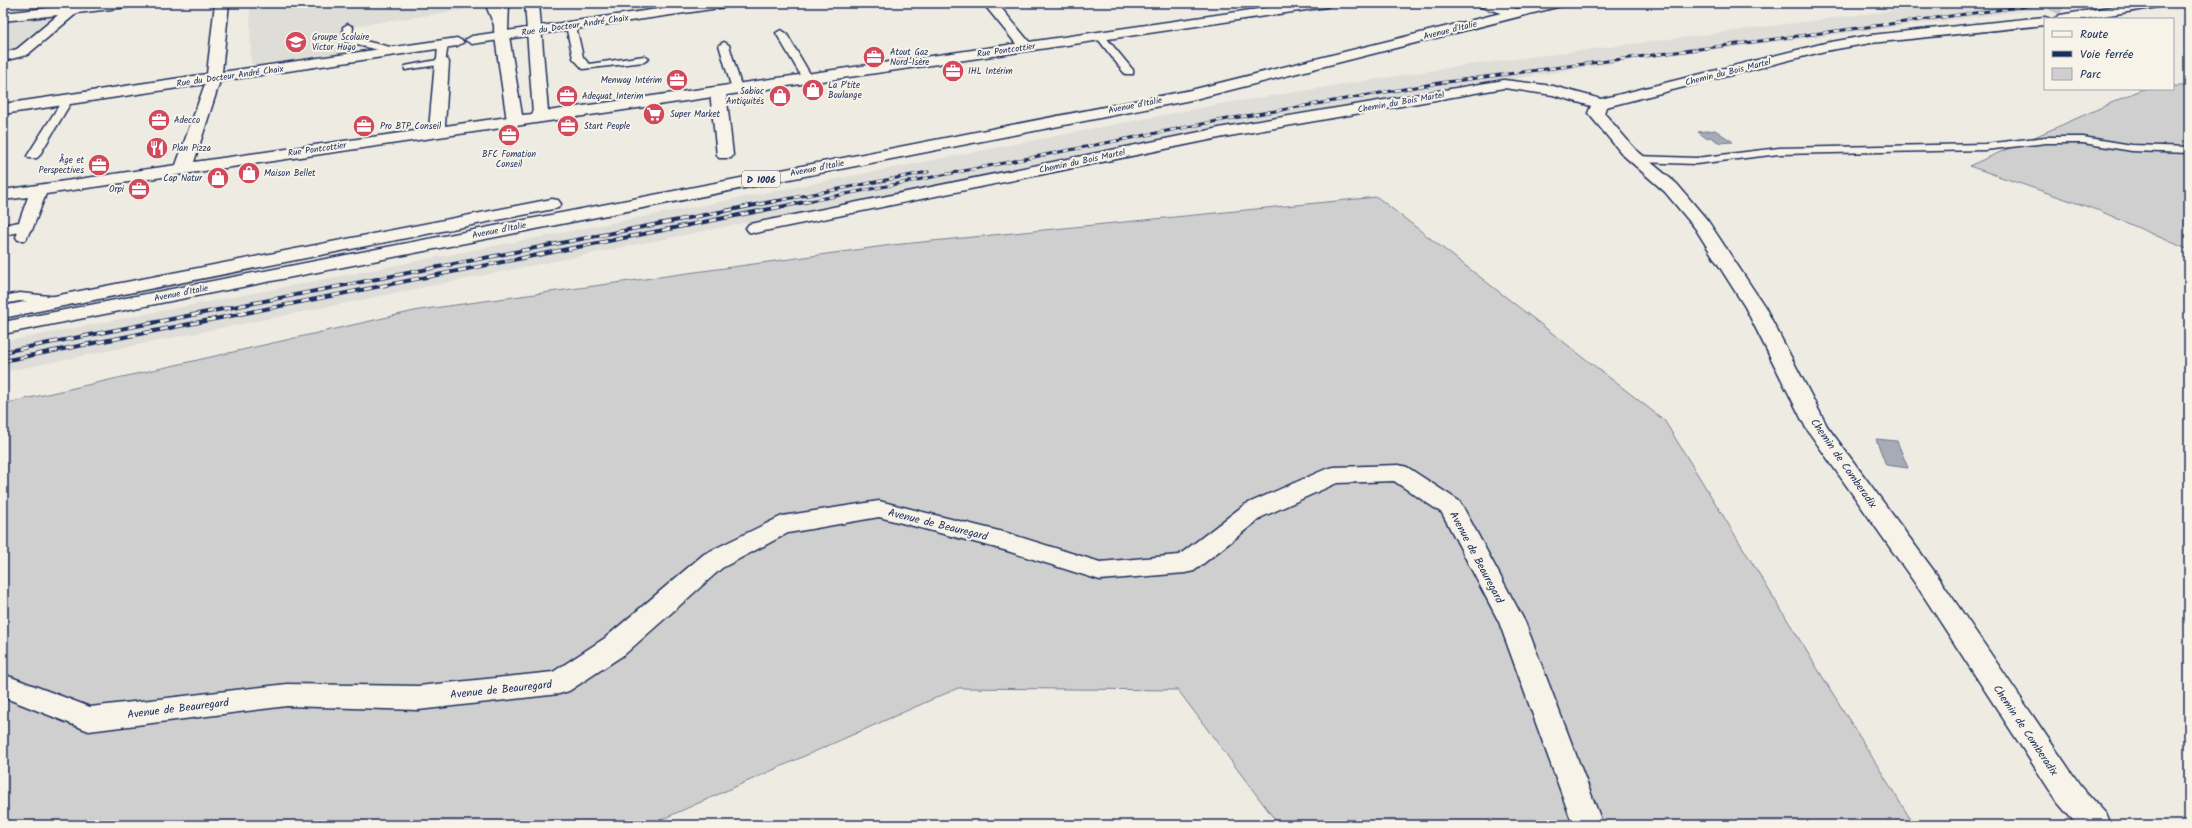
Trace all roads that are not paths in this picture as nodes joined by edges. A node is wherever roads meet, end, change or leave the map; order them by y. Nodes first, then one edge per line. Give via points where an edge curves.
1 (128, 3) edge
2 (222, 3) edge
3 (489, 3) edge
4 (502, 3) edge
5 (532, 3) edge
6 (726, 3) edge
7 (990, 3) edge
8 (1327, 3) edge
9 (1556, 3) edge
10 (2158, 3) edge
11 (1489, 4) edge
12 (73, 9) junction
13 (1516, 13) junction
14 (2061, 13) tunnel mouth
15 (3, 17) edge
16 (2044, 21) edge
17 (570, 26) junction
18 (348, 27) dead end
19 (534, 32) junction
20 (502, 33) junction
21 (781, 33) dead end
22 (1101, 37) junction
23 (472, 40) dead end
24 (450, 43) joint
25 (724, 45) dead end
26 (1026, 47) junction
27 (396, 51) junction
28 (3, 57) edge
29 (644, 59) dead end
30 (442, 62) junction
31 (409, 68) dead end
32 (1129, 72) dead end
33 (214, 78) junction
34 (808, 78) junction
35 (737, 89) junction
36 (718, 92) junction
37 (68, 99) junction
38 (1600, 104) junction
39 (3, 109) edge
40 (541, 117) junction
41 (516, 121) junction
42 (437, 132) junction
43 (2189, 150) edge
44 (725, 155) dead end
45 (33, 156) dead end
46 (1636, 159) junction
47 (183, 169) junction
48 (39, 190) junction
49 (3, 195) edge
50 (755, 228) dead end
51 (3, 230) edge
52 (3, 300) edge
53 (59, 301) junction
54 (3, 312) edge
55 (3, 328) edge
56 (3, 685) edge
57 (1588, 825) edge
58 (2096, 825) edge

1 - 12 street
2 - 33 street
3 - 20 lane
4 - 20 street
5 - 19 street
6 - 17 street, Rue du Docteur André Chaix
7 - 26 street
8 - 22 street, Rue Pontcottier
9 - 13 street, Avenue d'Italie / D 1006
10 - 14 street via 2083,17
11 - 13 street
11 - 53 street, Avenue d'Italie / D 1006 via 1189,81
12 - 15 street
12 - 28 street via 22,52
13 - 55 street, Avenue d'Italie / D 1006 via 1191,95
16 - 38 street, Chemin du Bois Martel via 1871,39 1825,47
17 - 19 street, Rue du Docteur André Chaix
17 - 29 lane via 578,58 587,67
18 - 27 lane via 347,40
19 - 20 street, Rue du Docteur André Chaix
19 - 40 street
20 - 23 street, Rue du Docteur André Chaix
20 - 41 street via 512,110
21 - 34 lane
22 - 26 street, Rue Pontcottier
22 - 32 lane
24 - 27 street, Rue du Docteur André Chaix
24 - 30 lane
25 - 35 lane
26 - 34 street, Rue Pontcottier
27 - 33 street, Rue du Docteur André Chaix
30 - 31 lane
30 - 42 street
33 - 37 street, Rue du Docteur André Chaix
33 - 47 street
34 - 35 street, Rue Pontcottier
35 - 36 street, Rue Pontcottier
36 - 40 street, Rue Pontcottier
36 - 44 street
37 - 39 street, Rue du Docteur André Chaix
37 - 45 lane
38 - 46 street, Chemin de Comberadix via 1596,113
38 - 50 street, Chemin du Bois Martel via 1528,85 1504,84 1224,132
40 - 41 street, Rue Pontcottier
41 - 42 street, Rue Pontcottier
42 - 47 street, Rue Pontcottier
43 - 46 lane via 2132,148 2083,140 2046,140 1985,148 1779,151 1696,161
46 - 58 street, Chemin de Comberadix via 1671,188 1702,225 1755,307 1817,428 1928,582 2069,794
47 - 48 street, Rue Pontcottier
48 - 49 street, Rue Pontcottier
48 - 51 street via 24,231
52 - 53 lane via 20,297
53 - 54 street, Avenue d'Italie / D 1006
56 - 57 street, Avenue de Beauregard via 89,719 287,695 418,698 559,683 615,646 713,561 782,525 878,509 1007,542 1100,571 1185,564 1253,511 1334,475 1399,473 1451,507 1512,622

